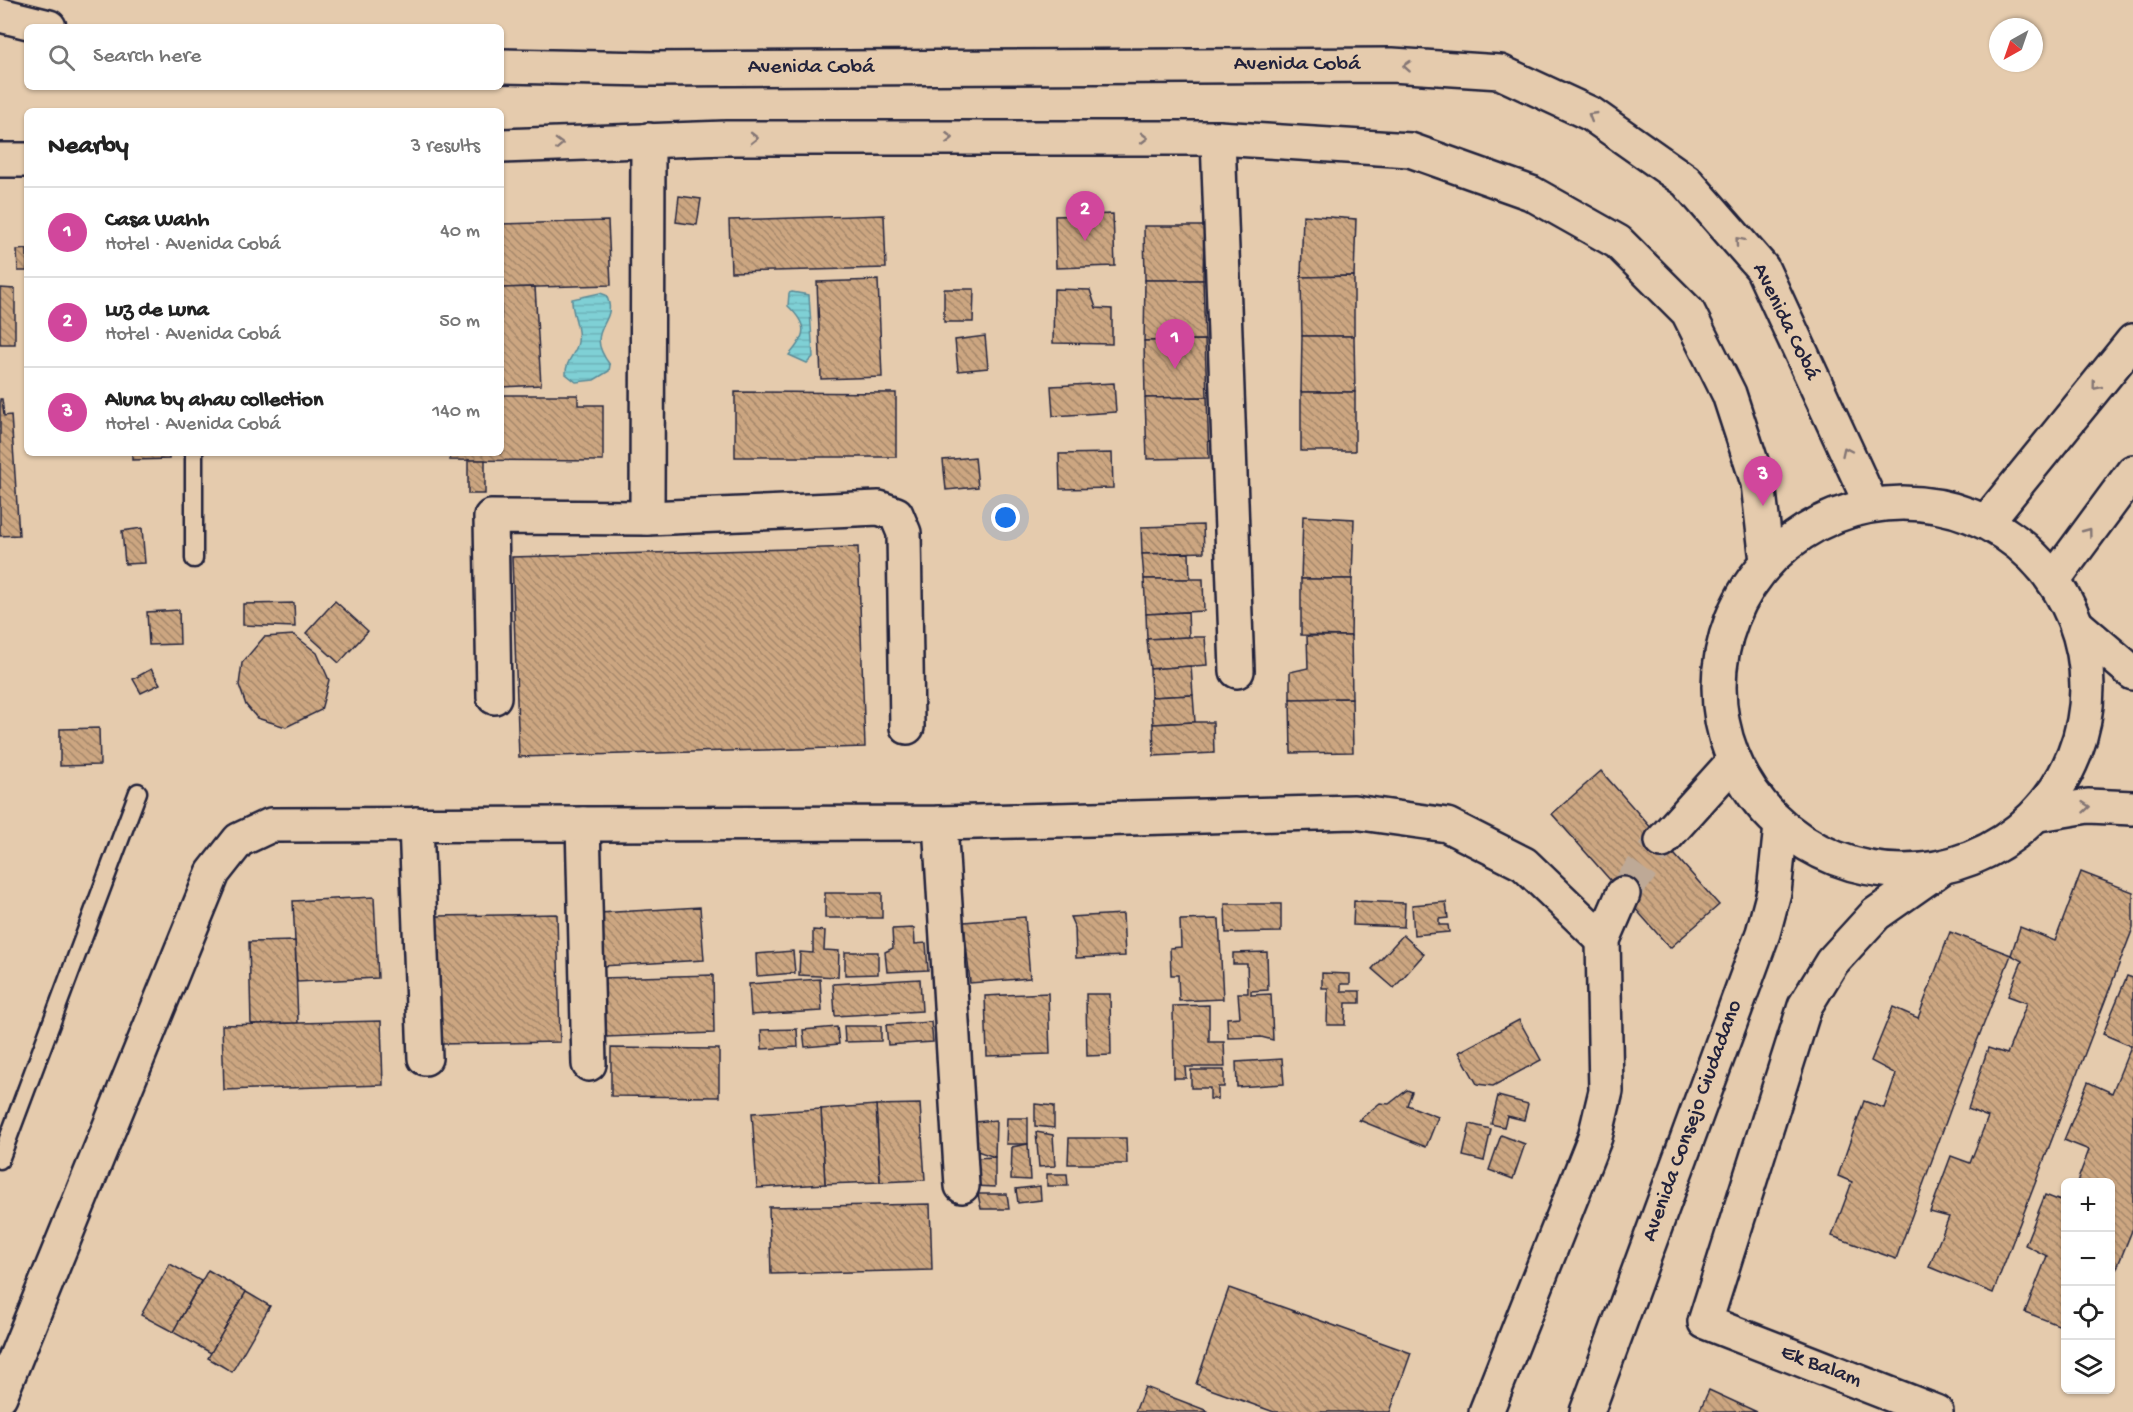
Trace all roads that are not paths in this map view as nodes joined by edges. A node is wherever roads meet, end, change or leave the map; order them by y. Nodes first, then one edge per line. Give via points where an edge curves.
1 (0, 15) edge
2 (37, 24) edge
3 (504, 66) edge
4 (1218, 138) junction
5 (648, 140) junction
6 (504, 146) edge
7 (0, 160) edge
8 (24, 160) edge
9 (2133, 341) edge
10 (194, 456) edge
11 (2133, 472) edge
12 (1871, 504) junction
13 (647, 518) junction
14 (1987, 521) junction
15 (194, 559) dead end
16 (1767, 561) junction
17 (2054, 579) junction
18 (2078, 626) junction
19 (1237, 671) dead end
20 (2133, 673) edge
21 (494, 697) dead end
22 (907, 727) dead end
23 (1734, 760) junction
24 (138, 792) dead end
25 (2133, 808) edge
26 (2039, 814) junction
27 (940, 823) junction
28 (416, 824) junction
29 (583, 824) junction
30 (1782, 826) junction
31 (1662, 841) tunnel mouth
32 (1940, 868) junction
33 (1623, 894) tunnel mouth
34 (1603, 940) junction
35 (425, 1058) dead end
36 (589, 1064) dead end
37 (0, 1160) edge
38 (962, 1186) dead end
39 (0, 1396) edge
40 (1486, 1412) edge
41 (1587, 1412) edge
42 (1936, 1412) edge

1 - 2 street
12 -> 3 street, Avenida Cobá via 1762,268 1686,181 1591,114 1500,72 1392,64 663,69
5 -> 4 street
4 - 16 street via 1410,150 1531,193 1618,242 1688,312 1729,394 1758,483
4 - 19 street
6 -> 5 street
5 - 13 street
7 - 8 street
9 -> 14 street
10 - 15 lane
17 -> 11 street
12 - 14 street via 1910,502 1950,508
12 - 16 street via 1832,515 1797,535
13 - 21 street via 491,517
13 - 22 street via 879,508 896,514 904,533
14 - 17 street via 2024,546
16 - 23 street via 1742,595 1726,634 1718,677 1721,719
17 - 18 street
18 - 20 street
18 - 26 street via 2089,675 2085,726 2068,773
23 - 30 street via 1754,796
23 - 31 street
24 - 37 lane
26 -> 25 street via 2088,806
26 - 32 street via 1994,849
27 - 29 street
27 - 34 street via 1354,812 1447,825 1524,864
27 - 38 street
28 - 29 street
28 - 35 street
28 - 39 street via 271,825 239,840 213,873
29 - 36 street
30 - 32 street via 1816,850 1856,866 1898,872
30 - 41 street, Avenida Consejo Ciudadano via 1774,892 1763,933
32 - 42 street, Ek Balam via 1876,914 1832,962 1805,1006 1706,1322
33 - 34 street
34 - 40 street via 1606,1091 1598,1126

